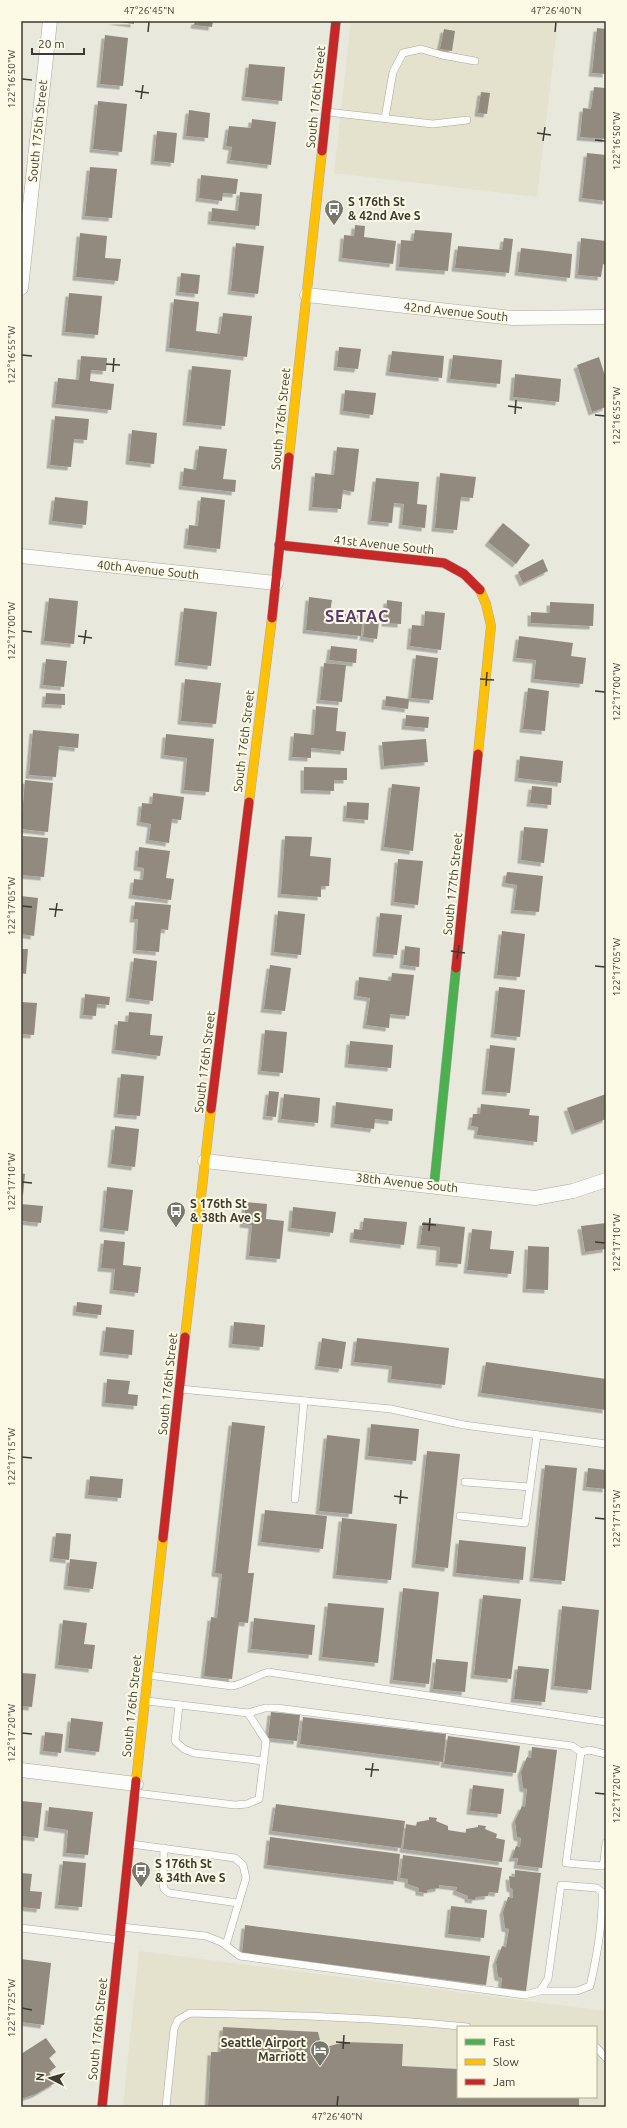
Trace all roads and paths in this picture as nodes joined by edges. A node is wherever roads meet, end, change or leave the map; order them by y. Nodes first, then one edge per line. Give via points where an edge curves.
1 (50, 21) edge
2 (336, 21) edge
3 (475, 61) dead end
4 (327, 112) junction
5 (385, 118) junction
6 (467, 120) dead end
7 (27, 179) edge
8 (21, 288) edge
9 (307, 295) junction
10 (606, 317) edge
11 (279, 545) junction
12 (21, 556) edge
13 (276, 583) junction
14 (479, 588) joint
15 (205, 1161) junction
16 (606, 1180) edge
17 (434, 1186) junction
18 (180, 1388) junction
19 (304, 1401) junction
20 (537, 1435) junction
21 (606, 1444) edge
22 (465, 1482) dead end
23 (530, 1488) junction
24 (295, 1499) dead end
25 (460, 1516) dead end
26 (147, 1675) junction
27 (144, 1701) junction
28 (178, 1705) junction
29 (248, 1713) junction
30 (606, 1722) edge
31 (581, 1752) junction
32 (606, 1754) edge
33 (264, 1761) junction
34 (21, 1770) edge
35 (135, 1788) junction
36 (606, 1843) edge
37 (130, 1844) junction
38 (164, 1848) junction
39 (238, 1903) junction
40 (121, 1927) junction
41 (21, 1928) edge
42 (119, 1940) junction
43 (226, 1945) junction
44 (540, 1991) junction
45 (457, 2026) edge
46 (597, 2048) edge
47 (606, 2058) edge
48 (102, 2107) edge
49 (166, 2107) edge

1 - 7 street, South 175th Street
2 - 4 street, South 176th Street
3 - 5 lane via 421,49 403,53 393,72
4 - 5 lane
4 - 9 street, South 176th Street
5 - 6 lane via 433,124
7 - 8 street, South 175th Street
9 - 10 street, 42nd Avenue South via 512,318
9 - 11 street, South 176th Street
11 - 13 street, South 176th Street
11 - 14 street, 41st Avenue South via 444,564 462,572
12 - 13 street, 40th Avenue South
13 - 15 street, South 176th Street
14 - 17 street, South 177th Street via 489,606 491,626
15 - 17 street, 38th Avenue South
15 - 18 street, South 176th Street
16 - 17 street, 38th Avenue South via 573,1191 536,1198
18 - 19 lane
18 - 26 street, South 176th Street
19 - 20 lane via 391,1409 464,1425
19 - 24 lane
20 - 21 lane
20 - 23 lane
22 - 23 lane
23 - 25 lane via 525,1523
26 - 27 street, South 176th Street
26 - 30 lane via 232,1686 244,1684 268,1672
27 - 28 lane
27 - 35 street, South 176th Street
28 - 29 lane
28 - 33 lane via 175,1741 184,1749 194,1753
29 - 31 lane via 265,1708 278,1708 572,1746
29 - 33 lane via 266,1741
31 - 32 lane via 589,1750
31 - 36 lane via 566,1863 602,1866
33 - 35 lane via 259,1799 247,1804 235,1805
34 - 35 street
35 - 37 street, South 176th Street
37 - 38 lane
37 - 40 street, South 176th Street
38 - 39 lane via 163,1884 168,1892
38 - 39 lane via 235,1858 240,1861 246,1870 246,1878
39 - 43 lane
40 - 42 street, South 176th Street
40 - 43 lane via 206,1936
41 - 42 lane
42 - 48 street, South 176th Street
43 - 44 lane via 240,1956 525,1995
44 - 44 lane via 577,1991 590,1986 602,1904 602,1892 597,1888 561,1885 548,1979
45 - 49 lane via 375,2018 190,2013 178,2020 174,2029
46 - 47 lane

